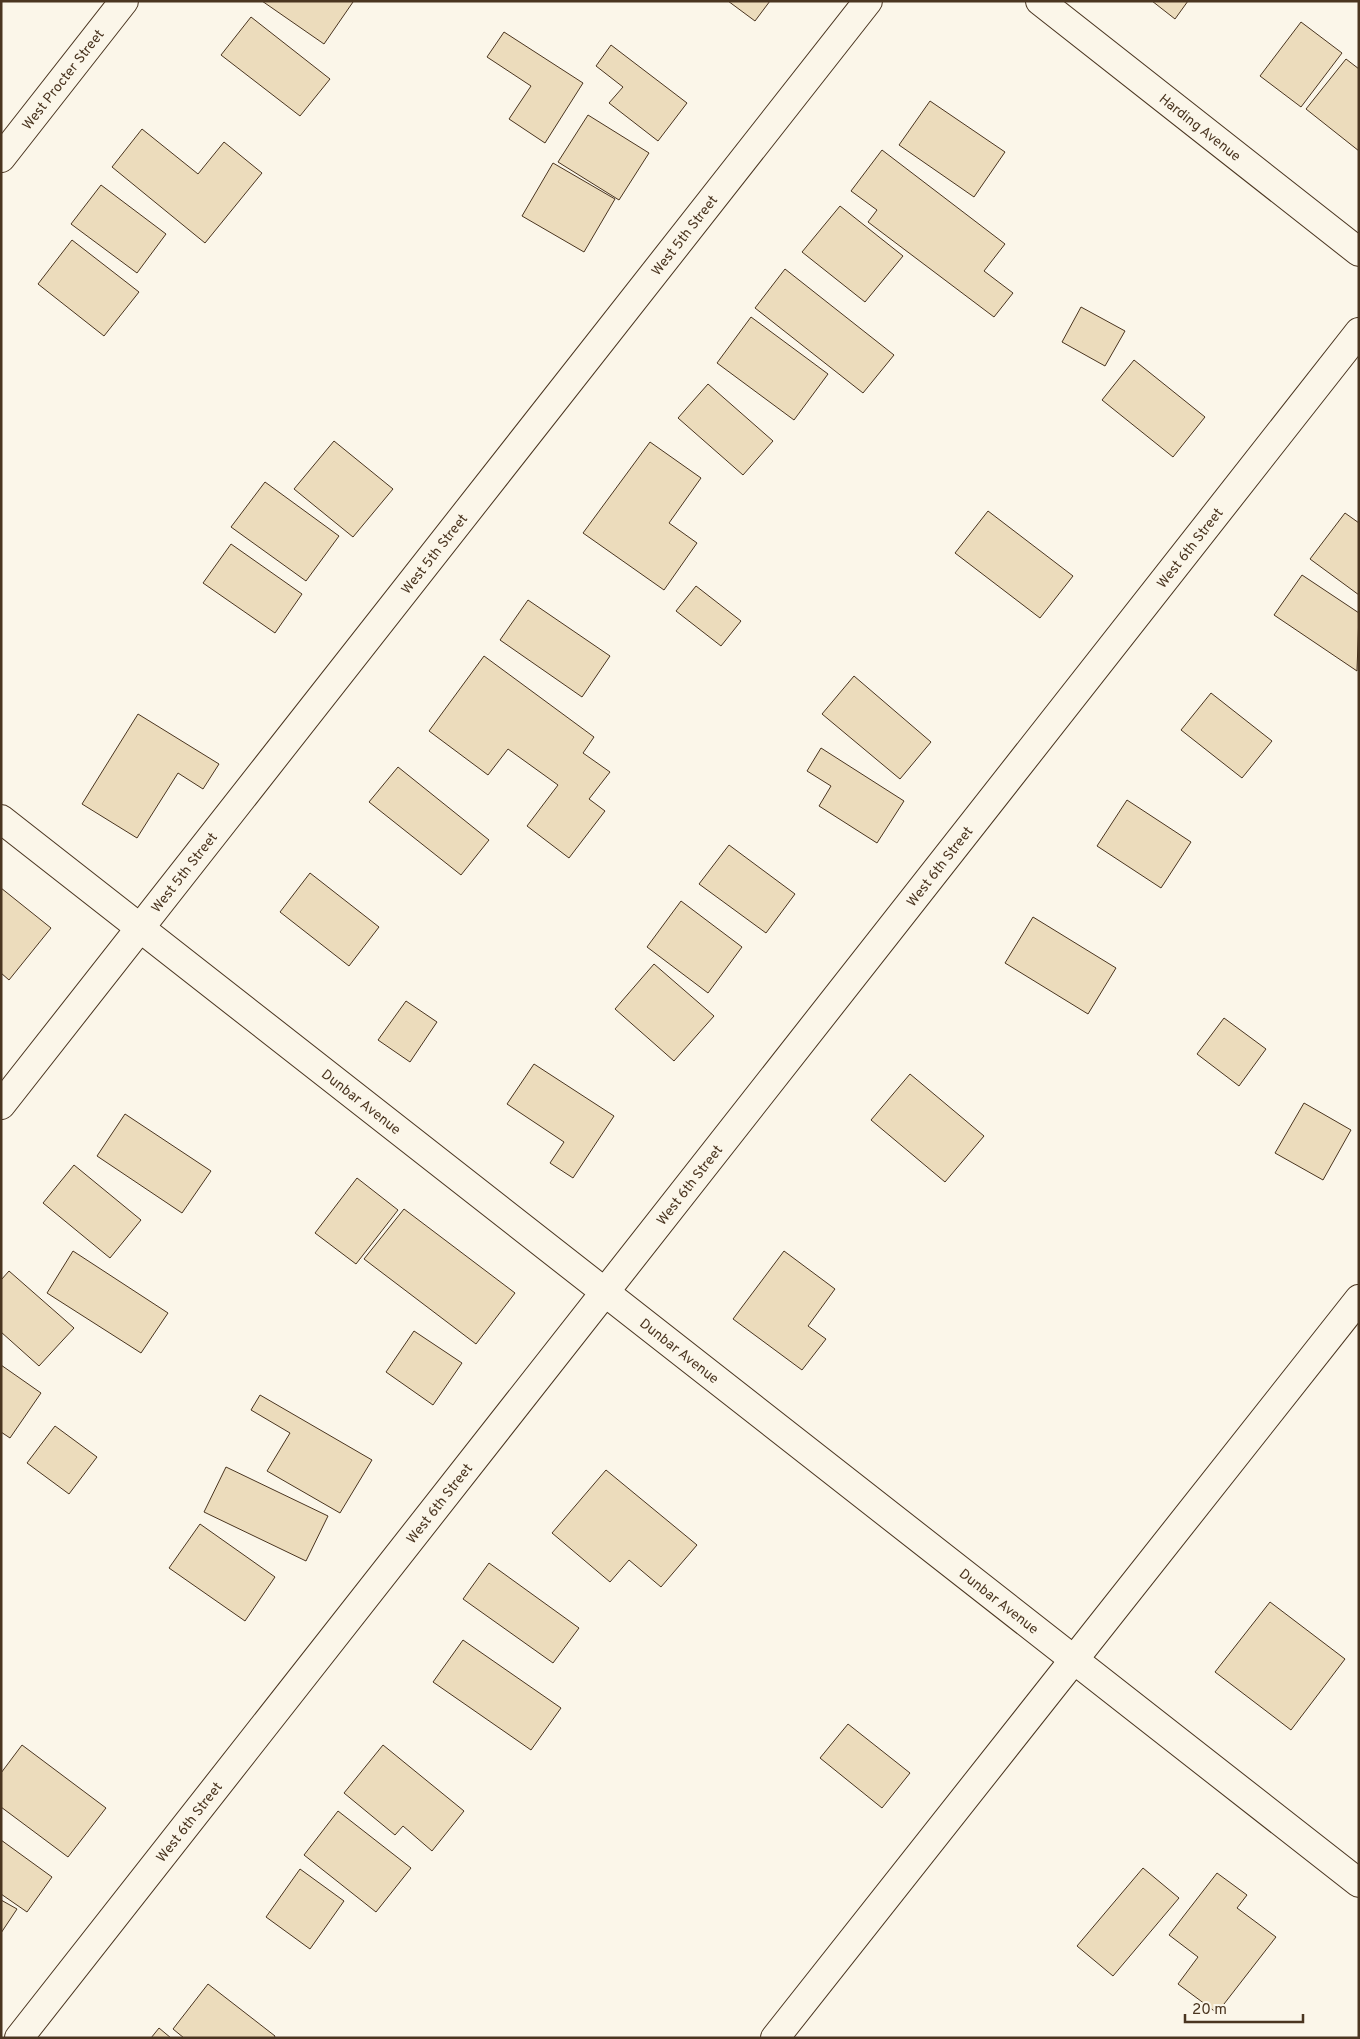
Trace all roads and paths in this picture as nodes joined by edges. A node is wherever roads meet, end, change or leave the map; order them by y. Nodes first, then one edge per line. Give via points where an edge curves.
1 (124, 1) edge
2 (868, 1) edge
3 (1040, 1) edge
4 (1, 158) edge
5 (1359, 252) edge
6 (1359, 332) edge
7 (1, 819) edge
8 (140, 928) junction
9 (1, 1105) edge
10 (604, 1292) junction
11 (1359, 1299) edge
12 (1074, 1660) junction
13 (1359, 1883) edge
14 (19, 2038) edge
15 (775, 2038) edge

1 - 4 street, West Procter Street
2 - 8 street, West 5th Street
3 - 5 street, Harding Avenue
6 - 10 street, West 6th Street
7 - 8 street, Dunbar Avenue
8 - 9 street, West 5th Street
8 - 10 street, Dunbar Avenue
10 - 12 street, Dunbar Avenue
10 - 14 street, West 6th Street
11 - 12 street
12 - 13 street, Dunbar Avenue
12 - 15 street

